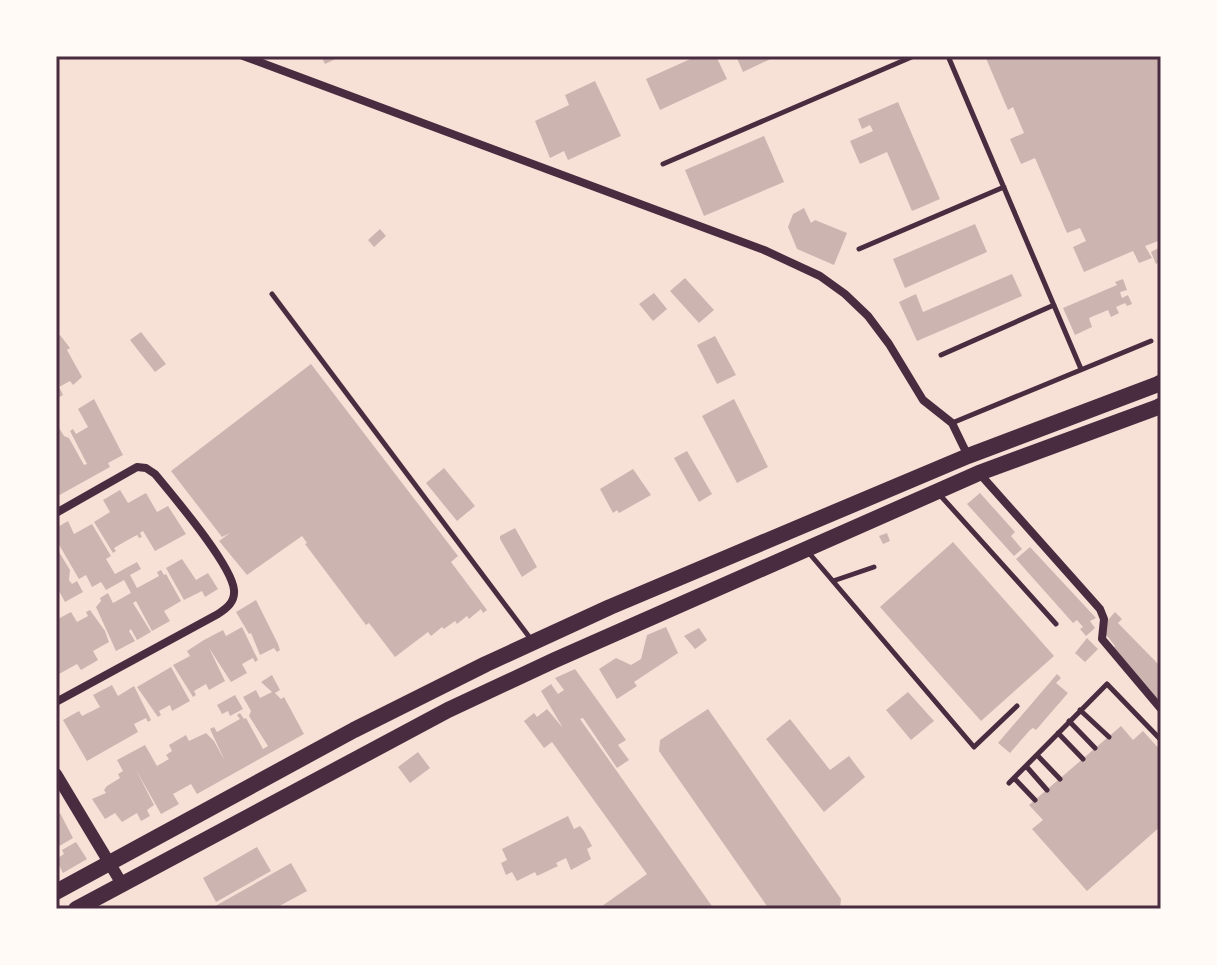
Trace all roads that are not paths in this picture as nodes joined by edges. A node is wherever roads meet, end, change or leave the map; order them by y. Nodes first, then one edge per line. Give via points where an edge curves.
1 (243, 56) edge
2 (914, 56) edge
3 (948, 56) edge
4 (663, 164) dead end
5 (1004, 187) junction
6 (859, 249) dead end
7 (272, 294) dead end
8 (1054, 305) junction
9 (1151, 341) dead end
10 (941, 355) dead end
11 (1081, 369) junction
12 (1161, 383) edge
13 (1161, 406) edge
14 (952, 423) junction
15 (968, 456) junction
16 (979, 473) junction
17 (937, 491) junction
18 (56, 513) edge
19 (806, 549) junction
20 (874, 567) dead end
21 (833, 581) junction
22 (610, 607) junction
23 (1056, 624) dead end
24 (621, 630) junction
25 (539, 639) junction
26 (555, 660) junction
27 (56, 702) edge
28 (1017, 706) dead end
29 (1161, 709) edge
30 (1080, 710) junction
31 (1069, 721) junction
32 (354, 730) junction
33 (1058, 733) junction
34 (1109, 737) dead end
35 (1161, 740) edge
36 (1095, 748) dead end
37 (366, 753) junction
38 (1037, 755) junction
39 (1083, 759) dead end
40 (1026, 766) junction
41 (56, 774) edge
42 (1060, 779) dead end
43 (1047, 790) dead end
44 (1035, 800) dead end
45 (110, 862) junction
46 (122, 884) junction
47 (56, 892) edge
48 (76, 909) edge

1 - 14 street via 794,262 845,294 868,316 923,400
2 - 4 lane
3 - 5 lane
5 - 6 lane
5 - 8 lane
7 - 25 lane
8 - 10 lane
8 - 11 lane
9 - 11 lane
11 - 14 lane
12 - 15 main road
13 - 16 main road
14 - 15 street
15 - 22 main road
16 - 17 main road
16 - 29 street via 1100,609 1102,639
17 - 19 main road
17 - 23 lane
18 - 27 street via 137,467 146,468 223,565 235,594 218,614
19 - 21 lane
19 - 24 main road
20 - 21 lane
21 - 28 lane via 974,747
22 - 24 main road
22 - 25 main road
24 - 26 main road
25 - 26 main road
25 - 32 main road
26 - 37 main road
30 - 31 lane
30 - 34 lane
30 - 35 lane via 1107,684
31 - 33 lane
31 - 36 lane
32 - 37 main road
32 - 45 main road
33 - 38 lane
33 - 39 lane
37 - 46 main road
38 - 40 lane
38 - 42 lane
40 - 43 lane
40 - 44 lane via 1012,780
41 - 45 street
45 - 46 street
45 - 47 main road
46 - 48 main road

